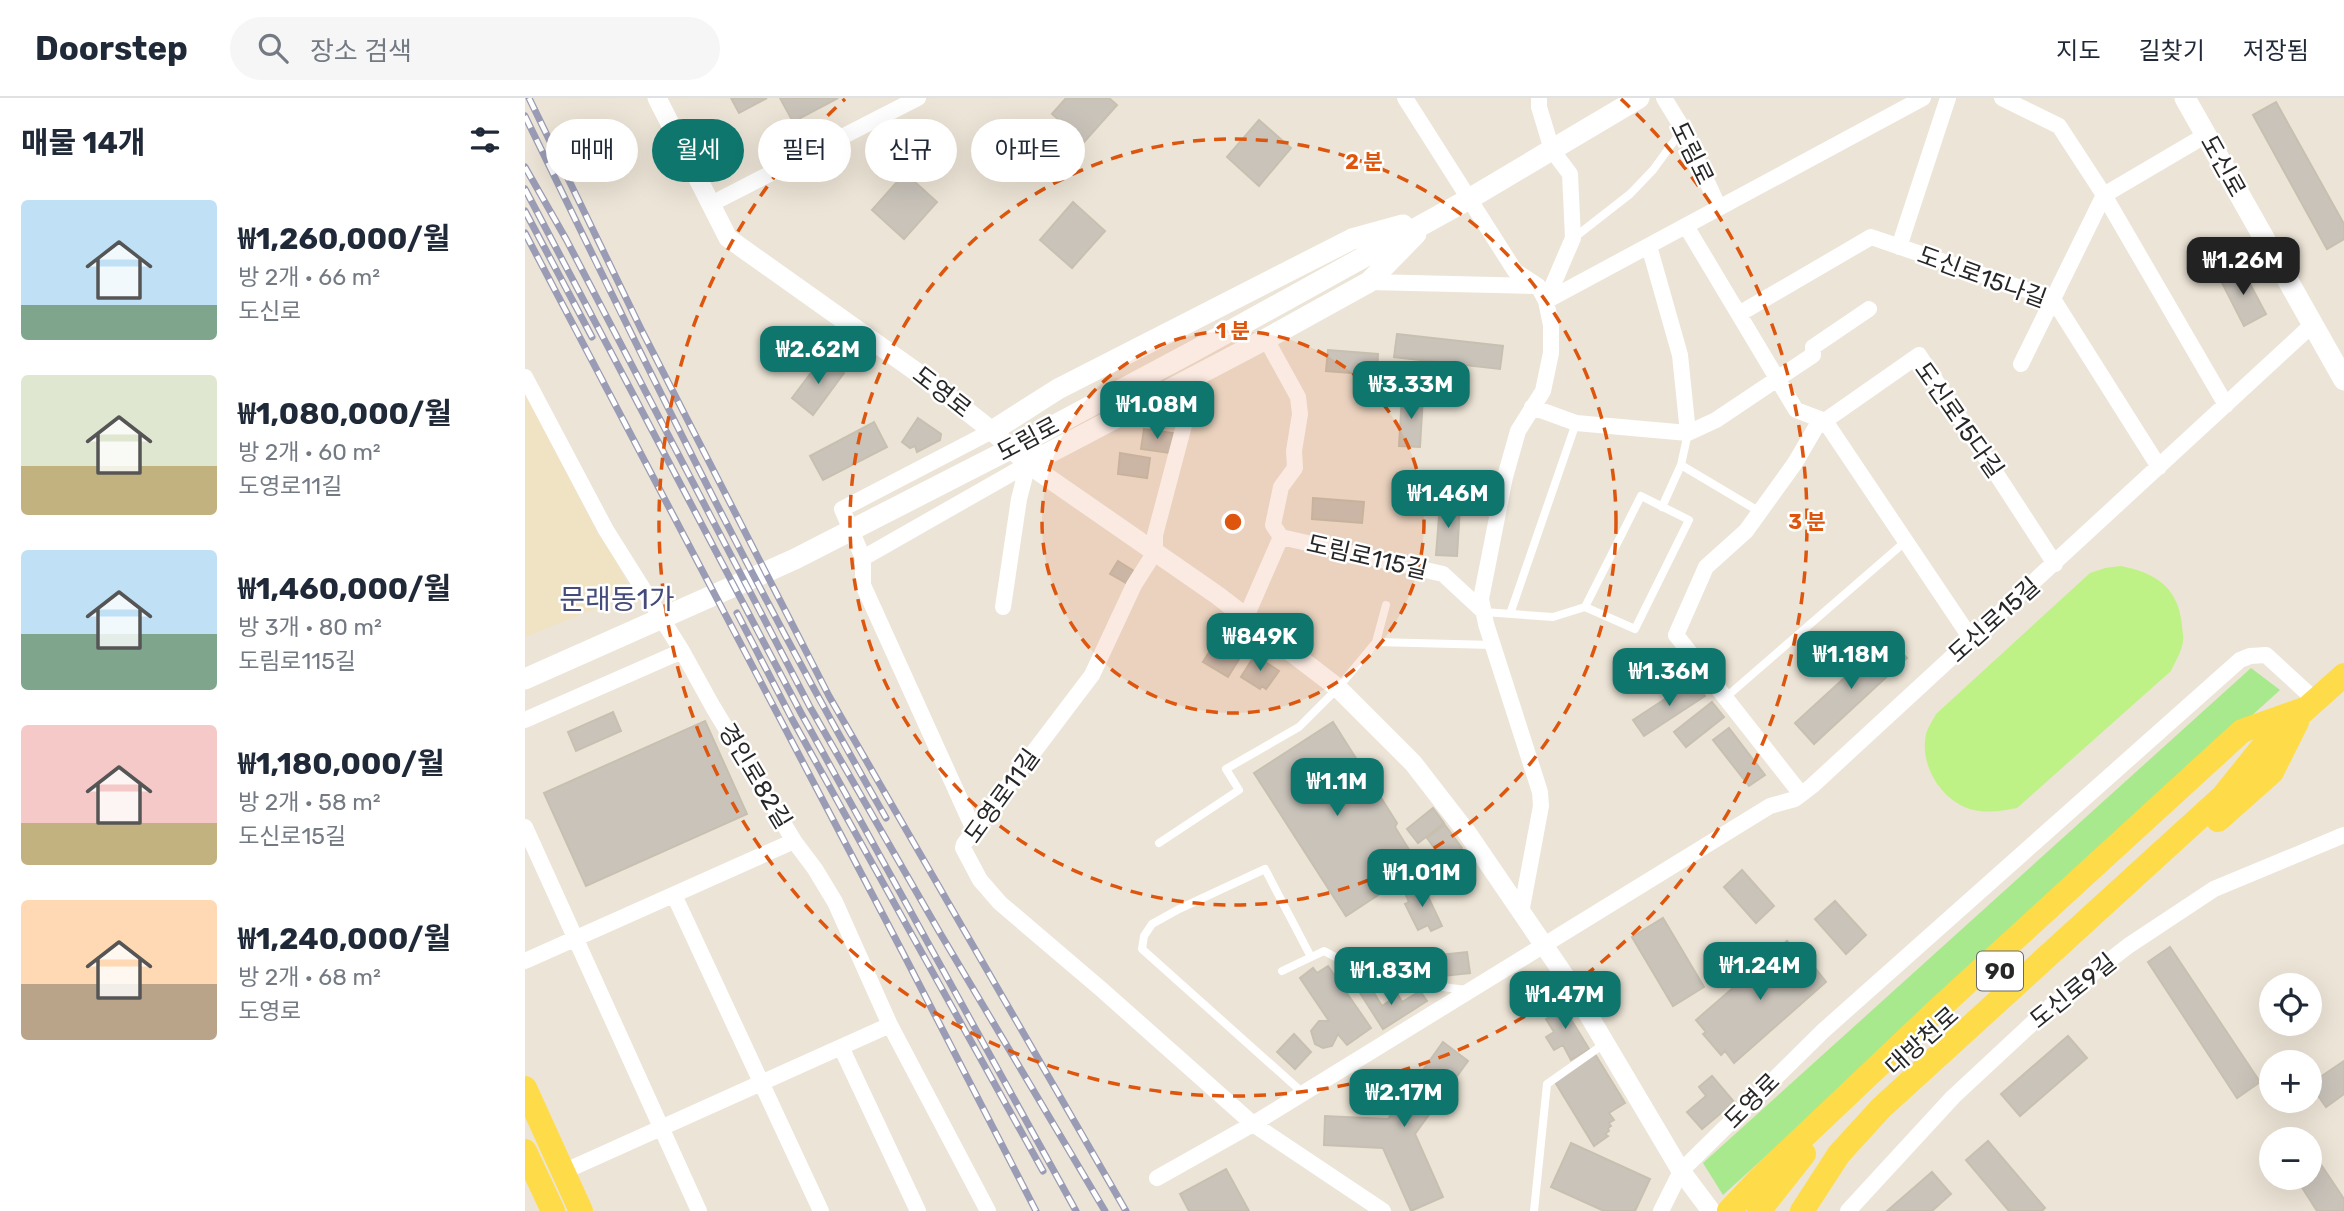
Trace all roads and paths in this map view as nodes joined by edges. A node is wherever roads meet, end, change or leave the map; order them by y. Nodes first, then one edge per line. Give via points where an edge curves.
1 (657, 98) edge
2 (918, 98) edge
3 (1405, 98) edge
4 (1539, 98) edge
5 (1639, 98) edge
6 (1664, 98) edge
7 (1923, 98) edge
8 (1948, 98) edge
9 (2002, 98) edge
10 (2185, 98) edge
11 (1683, 129) junction
12 (2206, 135) junction
13 (1552, 150) junction
14 (2104, 195) junction
15 (1469, 199) junction
16 (711, 204) junction
17 (1719, 208) junction
18 (1435, 216) junction
19 (1686, 226) junction
20 (1573, 238) junction
21 (1650, 246) junction
22 (1899, 247) junction
23 (1369, 282) junction
24 (1538, 286) junction
25 (2053, 299) junction
26 (1546, 301) junction
27 (1869, 309) dead end
28 (1739, 314) junction
29 (2312, 325) junction
30 (1266, 339) junction
31 (2021, 363) dead end
32 (525, 377) edge
33 (1777, 379) junction
34 (1188, 380) junction
35 (2344, 380) edge
36 (1058, 388) junction
37 (2226, 405) junction
38 (1532, 407) junction
39 (1825, 421) junction
40 (1576, 423) junction
41 (992, 430) junction
42 (1688, 433) junction
43 (1080, 437) junction
44 (1028, 464) junction
45 (1681, 465) junction
46 (2159, 467) junction
47 (1662, 507) junction
48 (1760, 512) junction
49 (1282, 537) junction
50 (1906, 541) junction
51 (1155, 552) junction
52 (863, 558) junction
53 (2055, 564) junction
54 (1386, 605) dead end
55 (1003, 607) dead end
56 (1585, 607) junction
57 (1483, 612) junction
58 (1510, 614) junction
59 (1246, 617) junction
60 (1972, 640) junction
61 (1376, 642) junction
62 (1493, 645) junction
63 (681, 651) junction
64 (2344, 676) edge
65 (525, 679) edge
66 (1338, 688) junction
67 (1725, 698) junction
68 (2309, 705) junction
69 (525, 720) edge
70 (2260, 750) junction
71 (1801, 794) junction
72 (525, 827) edge
73 (974, 830) junction
74 (2344, 835) edge
75 (795, 841) junction
76 (1159, 843) dead end
77 (674, 895) junction
78 (1521, 913) junction
79 (574, 939) junction
80 (1543, 945) junction
81 (1311, 957) junction
82 (525, 961) edge
83 (1282, 971) dead end
84 (1469, 991) junction
85 (890, 1026) junction
86 (1604, 1044) junction
87 (841, 1047) junction
88 (762, 1083) junction
89 (525, 1088) edge
90 (1303, 1093) junction
91 (1253, 1124) junction
92 (661, 1128) junction
93 (525, 1151) edge
94 (1681, 1171) junction
95 (563, 1172) junction
96 (1157, 1178) dead end
97 (532, 1187) edge
98 (553, 1211) edge
99 (582, 1211) edge
100 (699, 1211) edge
101 (821, 1211) edge
102 (918, 1211) edge
103 (988, 1211) edge
104 (1383, 1211) edge
105 (1534, 1211) edge
106 (1661, 1211) edge
107 (1711, 1211) edge
108 (1729, 1211) edge
109 (1759, 1211) edge
110 (1795, 1211) edge
111 (1802, 1211) edge
112 (1848, 1211) edge

1 - 16 street, 도영로
2 - 16 street
3 - 15 street
4 - 13 street
5 - 13 main road, 도림로
6 - 11 street, 도림로
7 - 17 street
8 - 22 street
9 - 14 street via 2060,126
10 - 12 main road, 도신로
11 - 17 street, 도림로
11 - 20 lane via 1630,194
12 - 14 street
12 - 29 main road, 도신로
13 - 15 main road, 도림로
13 - 20 street via 1570,174
14 - 25 street
14 - 37 street
15 - 18 main road, 도림로
15 - 24 street via 1515,271
16 - 41 street, 도영로 via 729,238
17 - 19 street
18 - 23 main road
18 - 36 main road via 1352,239
18 - 65 main road, 도림로 via 1192,352 795,559
19 - 21 street
19 - 28 street
20 - 26 street
21 - 26 street
21 - 42 street via 1680,355
22 - 25 street, 도신로15나길
22 - 28 street, 도신로15나길 via 1871,237
23 - 24 street
23 - 30 main road
24 - 26 street
25 - 31 street
25 - 46 street, 도신로15나길
26 - 38 street via 1551,353 1543,391
27 - 33 street via 1813,347 1813,355
28 - 33 street
29 - 35 main road, 도신로
29 - 37 street, 도신로15길
30 - 34 main road
30 - 49 street, 도림로115길 via 1298,397 1300,414 1295,468 1281,487 1273,525
32 - 63 street, 경인로82길 via 606,530
33 - 39 street via 1796,410
33 - 42 street
34 - 43 main road
34 - 51 street, 도영로11길 via 1192,395 1155,534
36 - 41 main road
36 - 43 main road via 1058,413 1064,426
37 - 46 street, 도신로15길
38 - 40 street
38 - 57 street via 1518,431 1505,477 1481,599
39 - 48 street, 도신로15다길 via 1816,427
39 - 50 street
39 - 53 street, 도신로15다길 via 1919,355
40 - 42 street
40 - 58 lane
41 - 44 street, 도영로
41 - 52 street via 842,509
42 - 45 lane
43 - 44 main road
44 - 51 street, 도영로
44 - 52 street
44 - 55 street
45 - 47 lane
45 - 48 lane
46 - 53 street, 도신로15길
47 - 56 lane via 1641,496
47 - 56 lane via 1689,520 1635,629
48 - 67 street, 도신로15다길 via 1706,567 1676,635
49 - 57 street, 도림로115길 via 1443,574
49 - 59 street
50 - 60 street
50 - 67 lane
51 - 59 street, 도영로
51 - 73 street, 도영로11길 via 1134,585 1093,675
52 - 73 street via 863,585
53 - 60 street, 도신로15길
54 - 61 lane
56 - 58 lane via 1553,617
57 - 58 lane
57 - 62 street
59 - 66 street, 도영로
60 - 71 street, 도신로15길
61 - 62 lane
61 - 66 lane
62 - 78 street via 1540,792
63 - 69 street
63 - 75 street, 경인로82길
64 - 68 main road, 대방천로 / 90
66 - 76 lane via 1299,727 1226,769 1239,790
66 - 78 street, 도영로 via 1413,763
67 - 71 street, 도신로15다길
68 - 70 main road, 대방천로 / 90
68 - 94 street, 도영로 via 2266,655 2240,660 1823,1031
68 - 108 main road via 2242,731 1934,1013
68 - 110 main road via 2272,772 1967,1043
70 - 109 main road, 대방천로 / 90 via 2211,781 1852,1104 1797,1161
70 - 111 main road, 대방천로 / 90 via 2223,796 1881,1108 1839,1154
71 - 80 street, 도신로15길 via 1770,806
72 - 79 street
73 - 91 street, 도영로11길 via 963,848 980,880 1000,902
74 - 112 street, 도신로9길 via 2214,889 2128,946 2053,1004 1953,1097
75 - 77 street, 경인로82길
75 - 85 street via 835,902
77 - 79 street, 경인로82길
77 - 88 street
78 - 80 street, 도영로
79 - 82 street, 경인로82길
79 - 92 street
80 - 84 street, 도신로15길
80 - 86 street, 도영로
81 - 83 lane
81 - 84 lane via 1324,951 1376,984
81 - 90 lane via 1265,869 1152,924 1142,949
84 - 90 street, 도신로15길
85 - 87 street
85 - 103 street
86 - 94 street, 도영로
86 - 105 lane via 1547,1084
87 - 88 street
87 - 102 street
88 - 92 street
88 - 101 street
89 - 95 main road
90 - 91 street, 도신로15길
91 - 96 street, 도신로15길
91 - 104 street
92 - 95 street
92 - 100 street
93 - 97 main road
94 - 106 street
94 - 107 street, 도영로
95 - 99 main road
97 - 98 main road

